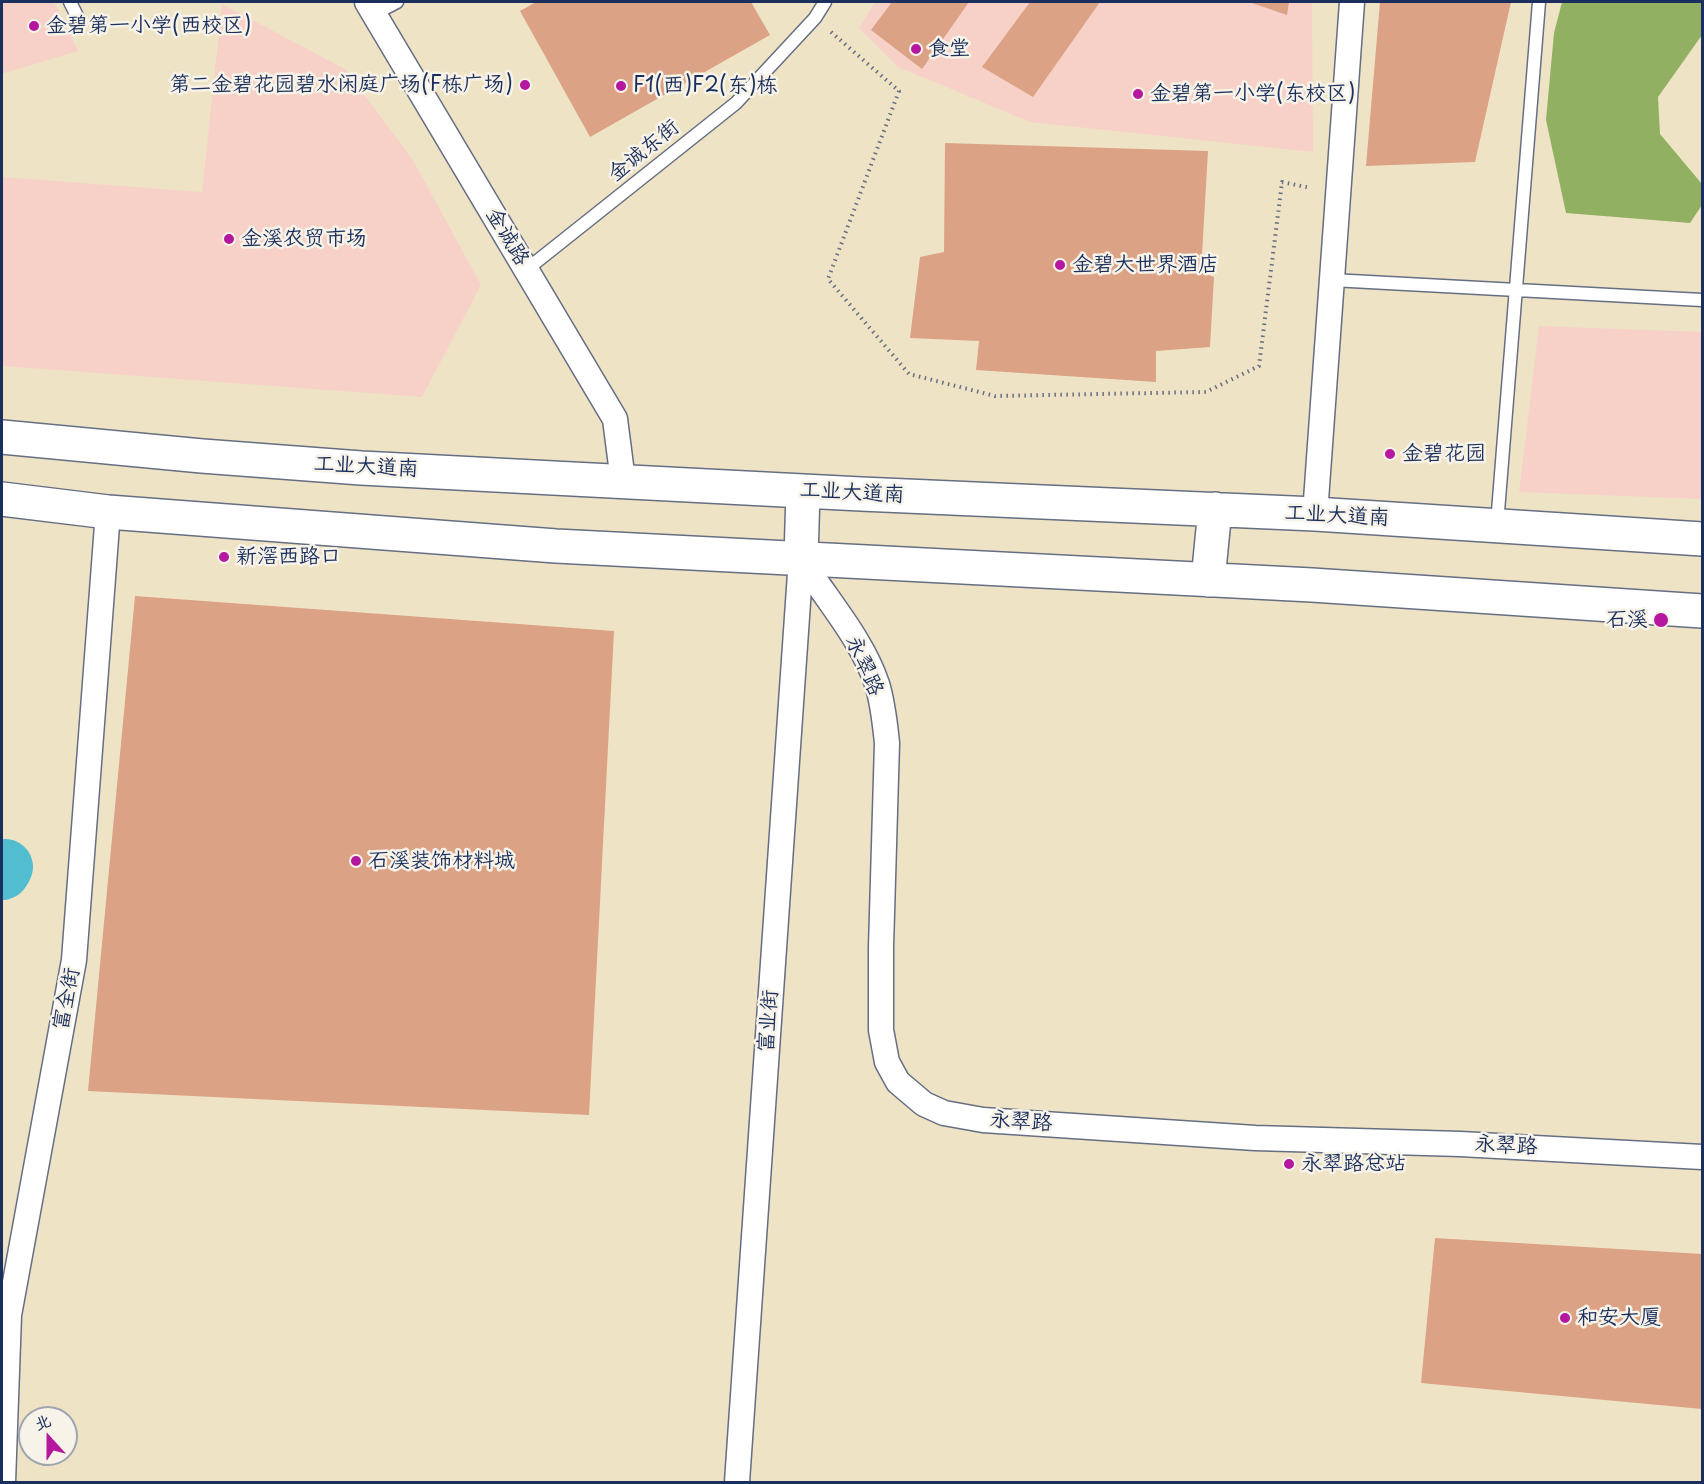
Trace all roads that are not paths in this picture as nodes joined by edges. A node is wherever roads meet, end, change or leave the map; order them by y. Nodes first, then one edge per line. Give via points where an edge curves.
1 (70, 2) edge
2 (397, 2) edge
3 (825, 2) edge
4 (1352, 2) edge
5 (1539, 2) edge
6 (371, 8) edge
7 (80, 22) dead end
8 (526, 270) junction
9 (1332, 280) junction
10 (1517, 291) junction
11 (1702, 300) edge
12 (2, 437) edge
13 (623, 481) junction
14 (803, 490) junction
15 (2, 499) edge
16 (1215, 509) junction
17 (108, 512) junction
18 (1315, 514) junction
19 (1497, 525) junction
20 (1702, 539) edge
21 (801, 559) junction
22 (1208, 580) junction
23 (1702, 611) edge
24 (1702, 1157) edge
25 (5, 1315) edge
26 (3, 1482) edge
27 (737, 1482) edge

1 - 7 lane
2 - 6 lane
3 - 8 lane, 金诚东街 via 815,18 736,103
4 - 9 street
5 - 10 lane
6 - 8 street, 金诚路
8 - 13 street, 金诚路 via 615,419
9 - 10 lane
9 - 18 street
10 - 11 lane
10 - 19 lane
12 - 13 main road, 工业大道南 via 361,468
13 - 14 main road, 工业大道南
14 - 16 main road, 工业大道南
14 - 21 main road
15 - 17 main road
16 - 18 main road, 工业大道南
16 - 22 main road
17 - 21 main road via 556,546
17 - 25 street, 富全街 via 74,960
18 - 19 main road, 工业大道南
19 - 20 main road, 工业大道南
21 - 22 main road
21 - 24 street, 永翠路 via 860,648 876,684 884,717 887,743 881,1030 887,1062 898,1082 924,1104 944,1113 1006,1122 1255,1138
21 - 27 street, 富业街
22 - 23 main road
25 - 26 street, 富全街

